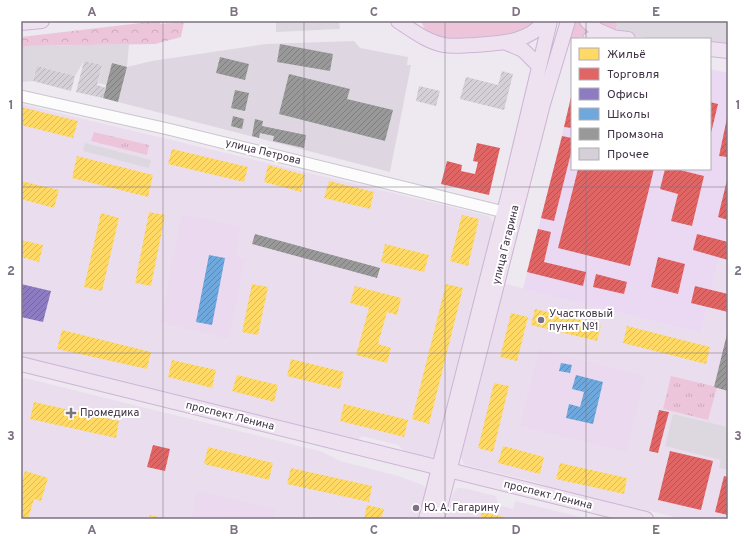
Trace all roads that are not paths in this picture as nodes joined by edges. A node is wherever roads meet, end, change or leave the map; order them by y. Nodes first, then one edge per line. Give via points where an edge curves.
1 (42, 21) edge
2 (398, 21) edge
3 (415, 21) edge
4 (545, 21) edge
5 (550, 21) edge
6 (568, 21) edge
7 (587, 21) edge
8 (21, 23) edge
9 (424, 37) junction
10 (611, 37) junction
11 (600, 38) edge
12 (620, 38) edge
13 (504, 42) junction
14 (571, 45) edge
15 (711, 49) edge
16 (728, 51) edge
17 (558, 58) junction
18 (538, 66) junction
19 (21, 96) edge
20 (509, 213) junction
21 (21, 364) edge
22 (21, 372) edge
23 (443, 473) junction
24 (426, 519) edge
25 (437, 519) edge
26 (614, 519) edge
27 (646, 519) edge

1 - 8 main road
2 - 9 main road
3 - 9 main road
4 - 13 main road via 528,35
5 - 18 main road, улица Гагарина
6 - 17 main road, улица Гагарина
7 - 10 main road
9 - 13 main road via 445,45 457,46
10 - 11 main road
10 - 12 main road
13 - 18 main road via 523,50
14 - 17 main road
15 - 16 main road
17 - 20 main road, улица Гагарина
18 - 20 main road, улица Гагарина
19 - 20 street, улица Петрова via 155,126
20 - 23 main road, улица Гагарина
21 - 23 main road, проспект Ленина
22 - 23 main road, проспект Ленина
23 - 24 main road, улица Гагарина
23 - 25 main road, улица Гагарина
23 - 26 main road, проспект Ленина
23 - 27 main road, проспект Ленина

